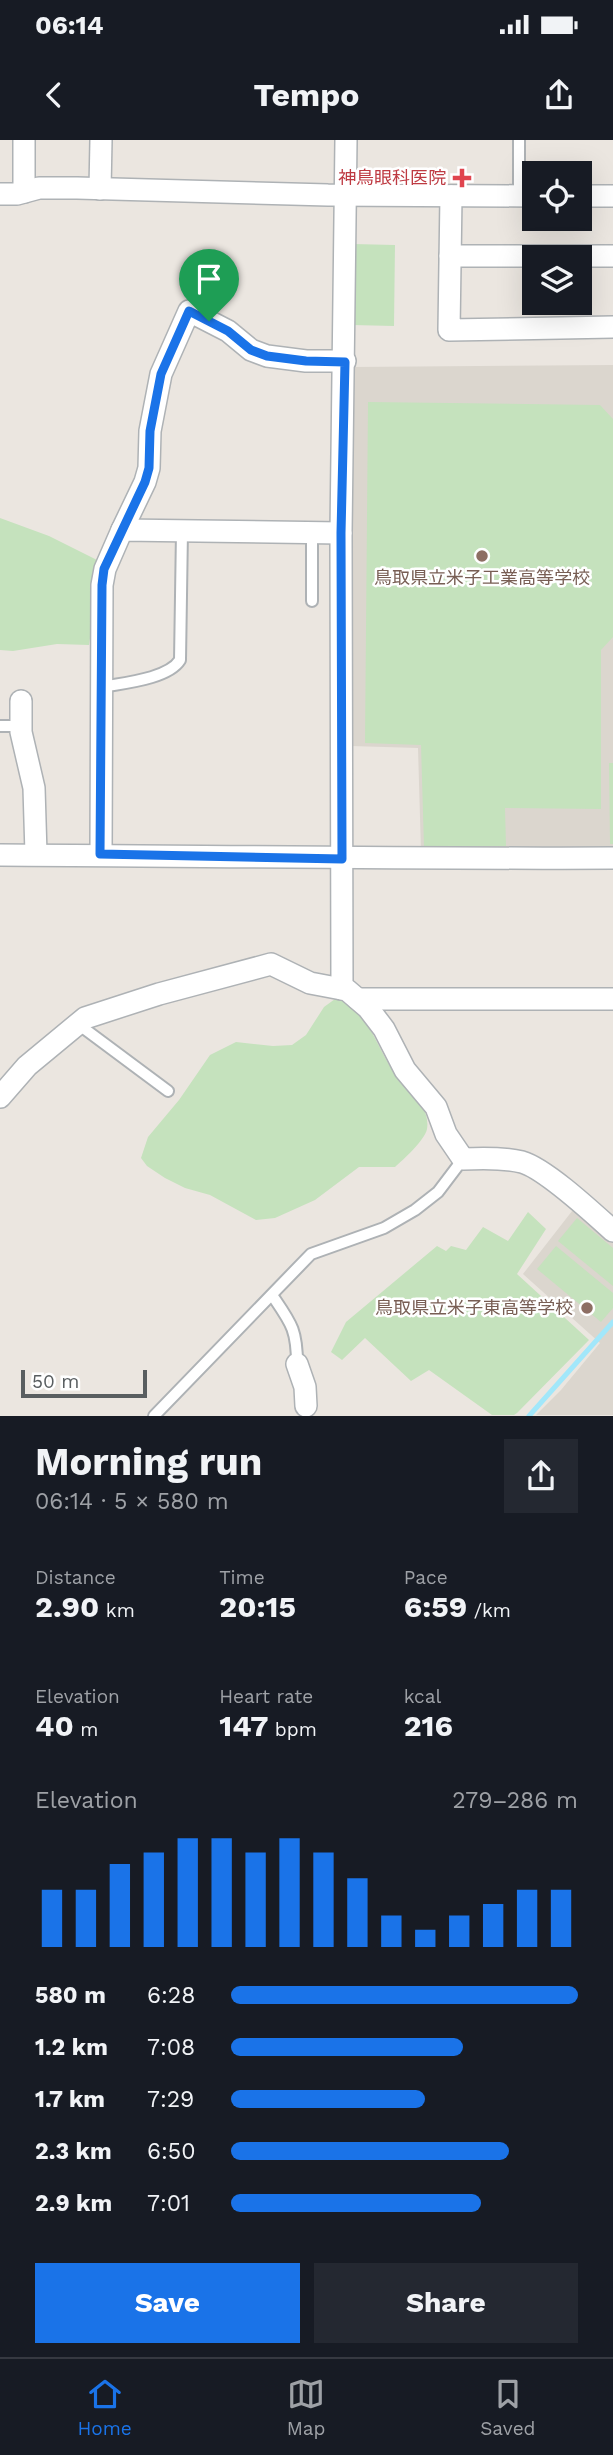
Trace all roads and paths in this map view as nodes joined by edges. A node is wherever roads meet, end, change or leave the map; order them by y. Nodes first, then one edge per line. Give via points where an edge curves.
1 (24, 140) edge
2 (101, 140) edge
3 (346, 140) edge
4 (519, 140) edge
5 (522, 161) edge
6 (100, 189) junction
7 (24, 192) junction
8 (0, 194) edge
9 (345, 195) junction
10 (451, 196) junction
11 (522, 196) edge
12 (592, 196) edge
13 (613, 196) edge
14 (450, 256) junction
15 (613, 256) edge
16 (613, 327) edge
17 (345, 362) junction
18 (122, 530) junction
19 (182, 531) junction
20 (313, 533) junction
21 (341, 533) junction
22 (312, 601) dead end
23 (102, 687) junction
24 (21, 701) dead end
25 (11, 726) edge
26 (36, 854) junction
27 (100, 854) junction
28 (2, 857) edge
29 (342, 859) junction
30 (613, 859) edge
31 (350, 994) junction
32 (613, 999) edge
33 (78, 1024) junction
34 (168, 1091) dead end
35 (0, 1097) edge
36 (463, 1159) junction
37 (613, 1231) edge
38 (272, 1295) junction
39 (297, 1364) joint
40 (304, 1412) edge
41 (154, 1416) edge

1 - 7 street
2 - 6 street
3 - 9 street
4 - 5 lane
6 - 7 street
6 - 9 street
7 - 8 street
9 - 10 street
9 - 17 street
10 - 11 street
10 - 14 street
12 - 13 street
14 - 15 street
14 - 16 street via 449,330
17 - 18 street via 267,356 189,311 161,374 150,431 149,468
17 - 21 street
18 - 19 street
18 - 23 street via 104,569
19 - 20 street
19 - 23 lane via 180,660 160,674
20 - 21 street
20 - 22 lane
21 - 29 street
23 - 27 street
24 - 25 street
25 - 26 street via 34,788
26 - 27 street
26 - 28 street
27 - 29 street
29 - 30 street
29 - 31 street
31 - 32 street
31 - 33 street via 310,983 271,964 137,1000
31 - 36 street via 376,1017 405,1070 436,1107 446,1134
33 - 34 lane
33 - 35 street via 27,1066
36 - 37 street via 527,1164
36 - 38 lane via 438,1192 415,1210 384,1228 311,1254
38 - 39 lane via 294,1328
38 - 41 lane
39 - 40 street via 305,1387

